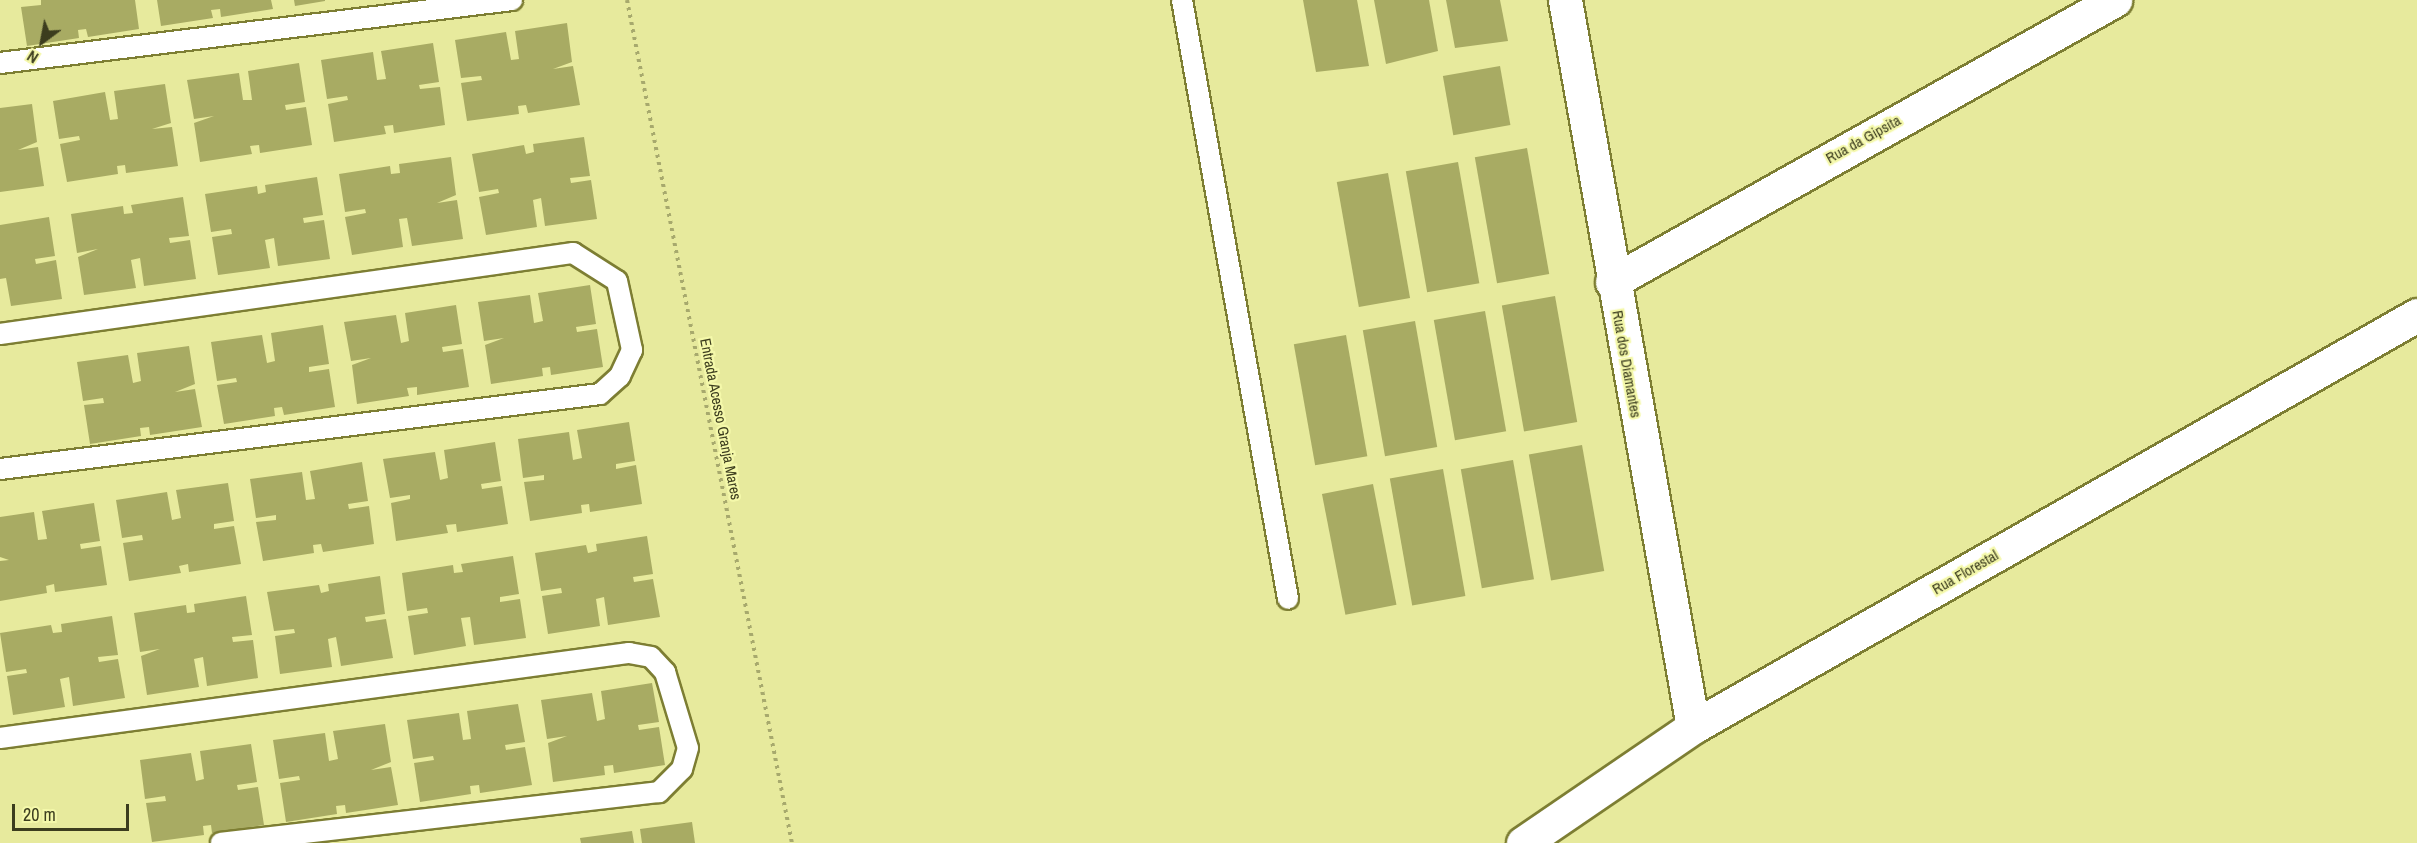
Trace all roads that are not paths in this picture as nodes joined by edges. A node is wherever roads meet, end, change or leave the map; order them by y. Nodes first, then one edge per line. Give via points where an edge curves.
1 (512, 0) edge
2 (1182, 0) edge
3 (1565, 0) edge
4 (2115, 0) edge
5 (0, 63) edge
6 (1612, 282) junction
7 (2417, 315) edge
8 (0, 334) edge
9 (0, 469) edge
10 (1288, 599) dead end
11 (1693, 728) junction
12 (0, 738) edge
13 (221, 843) edge
14 (1523, 843) edge

1 - 5 lane
2 - 10 lane
3 - 6 street, Rua dos Diamantes
4 - 6 street, Rua da Gipsita
6 - 11 street, Rua dos Diamantes
7 - 11 street, Rua Florestal
8 - 9 lane via 573,253 617,281 632,350 620,376 600,394
11 - 14 street, Rua Florestal
12 - 13 lane via 629,653 651,657 665,672 688,748 682,769 659,792

